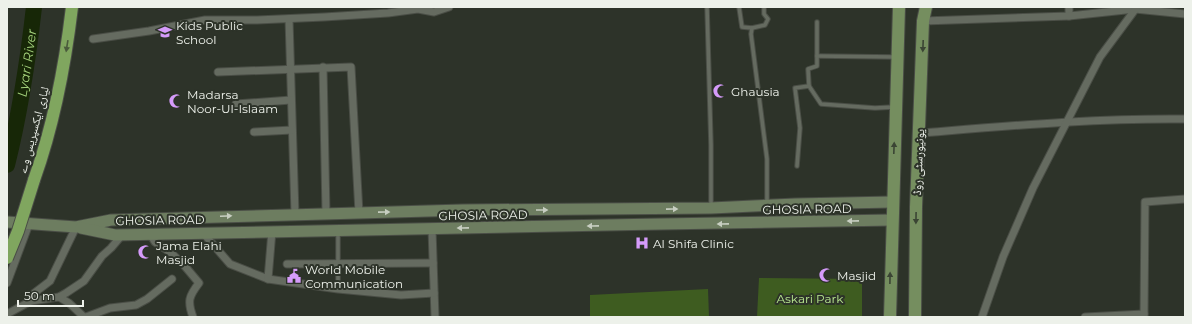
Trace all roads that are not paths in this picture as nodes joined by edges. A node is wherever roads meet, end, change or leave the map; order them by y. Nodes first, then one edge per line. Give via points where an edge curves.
1 (72, 7) edge
2 (449, 7) edge
3 (707, 7) edge
4 (739, 7) edge
5 (764, 7) edge
6 (899, 7) edge
7 (926, 7) edge
8 (1069, 7) edge
9 (1136, 8) edge
10 (1185, 14) edge
11 (1069, 16) junction
12 (289, 19) junction
13 (923, 21) junction
14 (817, 22) dead end
15 (752, 28) junction
16 (93, 39) dead end
17 (817, 56) junction
18 (896, 57) junction
19 (323, 67) junction
20 (290, 68) junction
21 (218, 72) dead end
22 (809, 86) junction
23 (291, 100) junction
24 (236, 104) dead end
25 (895, 107) junction
26 (1185, 119) edge
27 (1067, 122) junction
28 (292, 130) junction
29 (254, 132) dead end
30 (920, 133) junction
31 (796, 166) dead end
32 (1185, 199) edge
33 (892, 202) junction
34 (767, 206) junction
35 (711, 208) junction
36 (421, 211) junction
37 (359, 212) junction
38 (326, 213) junction
39 (295, 214) junction
40 (892, 220) junction
41 (7, 222) edge
42 (26, 224) junction
43 (76, 227) junction
44 (338, 229) junction
45 (426, 229) junction
46 (272, 231) junction
47 (204, 233) junction
48 (150, 234) junction
49 (122, 235) junction
50 (7, 258) edge
51 (433, 263) junction
52 (287, 264) dead end
53 (338, 264) junction
54 (172, 279) dead end
55 (268, 279) junction
56 (7, 283) edge
57 (338, 289) junction
58 (434, 293) junction
59 (59, 297) junction
60 (30, 301) junction
61 (7, 314) edge
62 (1144, 315) edge
63 (85, 317) edge
64 (193, 317) edge
65 (435, 317) edge
66 (890, 317) edge
67 (915, 317) edge
68 (982, 317) edge
69 (1085, 317) edge

1 -> 50 highway, لیاری ایکسپریس وے, bridge via 66,56 46,145
2 - 12 street via 434,12 418,9
3 - 35 lane
4 - 15 lane via 742,27
5 - 15 lane via 764,14 768,19 765,25
6 - 18 main road, یونیورسٹی روڈ
7 - 13 main road, یونیورسٹی روڈ
8 - 11 street
9 - 10 street
9 - 11 street
9 - 27 street via 1100,57
11 - 13 street
12 - 16 street via 205,20
12 - 20 street
13 -> 30 main road, یونیورسٹی روڈ
14 - 17 lane
15 - 34 lane via 767,159
17 - 18 lane
17 - 22 lane via 817,66 808,69
18 - 25 main road, یونیورسٹی روڈ
19 - 20 street
19 - 37 street via 351,67
19 - 38 street
20 - 21 street
20 - 23 street
22 - 25 lane via 823,105
22 - 31 lane via 794,88 800,128
23 - 24 street
23 - 28 street
33 -> 25 main road, یونیورسٹی روڈ
26 - 27 street
27 - 30 street
27 - 68 street via 1032,188 1003,257
28 - 29 street
28 - 39 street
30 -> 67 main road, یونیورسٹی روڈ
32 - 62 street via 1145,202
33 - 34 main road
33 - 40 main road, یونیورسٹی روڈ
34 - 35 main road
36 -> 35 main road
37 -> 36 main road
36 - 45 main road
37 - 38 main road
38 - 39 main road
43 -> 39 main road via 111,220
40 -> 45 main road, GHOSIA ROAD
66 -> 40 main road, یونیورسٹی روڈ
41 - 42 main road
42 - 43 main road
42 - 56 street
43 - 49 main road, GHOSIA ROAD
43 - 60 street via 50,281 32,294
44 - 45 main road, GHOSIA ROAD
44 - 46 main road, GHOSIA ROAD
44 - 53 lane
45 - 51 street
46 - 47 main road, GHOSIA ROAD
46 - 55 street
47 - 48 main road, GHOSIA ROAD
47 - 55 street via 230,264
48 - 49 main road, GHOSIA ROAD
48 - 64 street via 155,242 183,264 199,283 189,302
49 - 59 street via 102,256 84,281
51 - 53 street
51 - 58 street
52 - 53 street
53 - 57 lane
54 - 63 street via 136,305 110,308
55 - 57 street
57 - 58 street via 401,296
58 - 65 street
59 - 60 street
59 - 63 street
60 - 61 street
62 - 69 street

